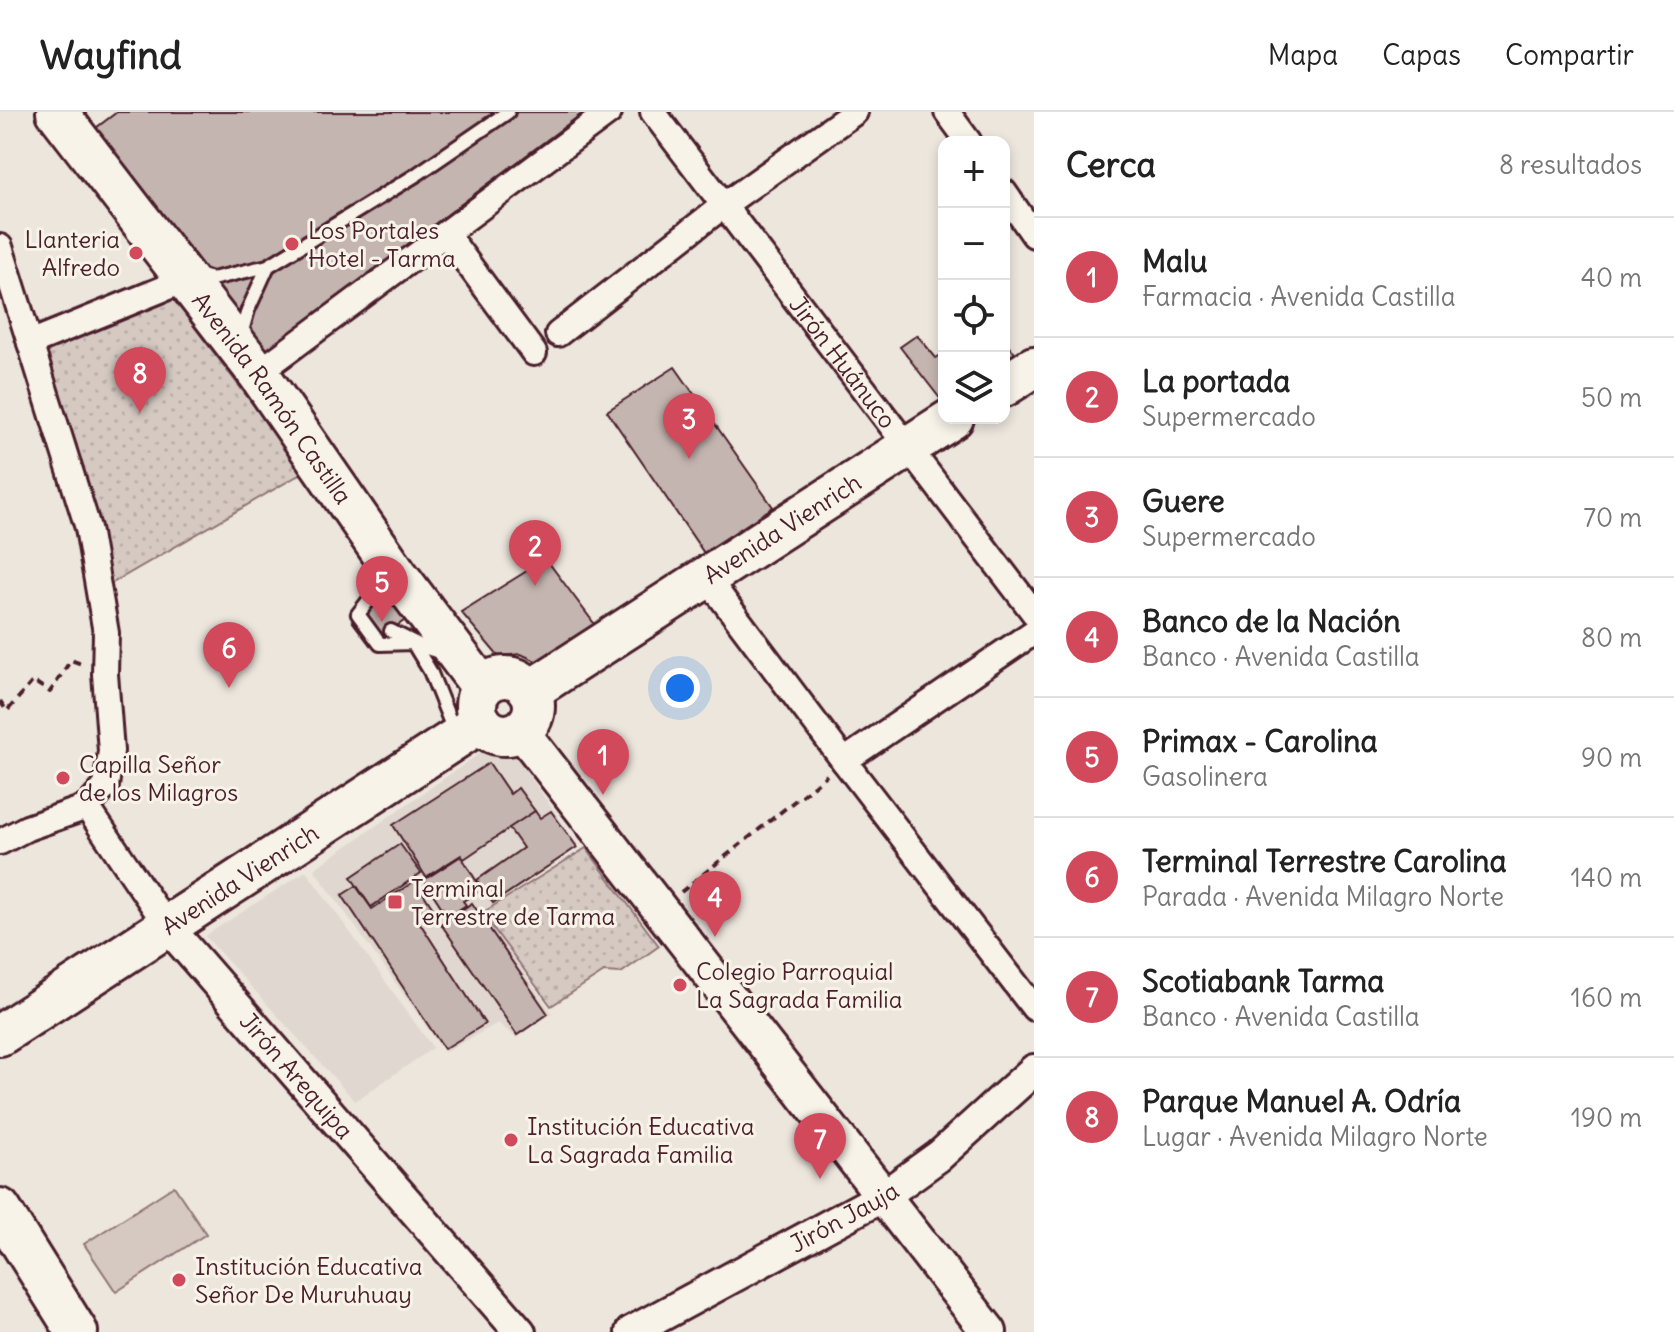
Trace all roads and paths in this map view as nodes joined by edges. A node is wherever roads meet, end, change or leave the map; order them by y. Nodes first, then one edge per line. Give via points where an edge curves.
1 (57, 112) edge
2 (508, 112) edge
3 (609, 112) edge
4 (653, 112) edge
5 (855, 112) edge
6 (947, 112) edge
7 (965, 136) edge
8 (1010, 201) edge
9 (724, 205) junction
10 (446, 234) junction
11 (1034, 235) edge
12 (0, 247) edge
13 (268, 266) junction
14 (179, 272) junction
15 (558, 334) dead end
16 (30, 343) junction
17 (534, 353) dead end
18 (248, 361) junction
19 (1034, 367) edge
20 (1010, 382) edge
21 (943, 424) edge
22 (907, 447) junction
23 (706, 577) junction
24 (380, 592) junction
25 (1034, 613) edge
26 (391, 631) dead end
27 (1034, 632) edge
28 (413, 643) junction
29 (105, 674) junction
30 (464, 691) junction
31 (530, 691) junction
32 (0, 701) edge
33 (521, 731) junction
34 (844, 761) junction
35 (87, 807) junction
36 (0, 842) edge
37 (660, 908) junction
38 (167, 926) junction
39 (1034, 1008) edge
40 (0, 1035) edge
41 (1034, 1070) edge
42 (885, 1195) junction
43 (0, 1209) edge
44 (77, 1332) edge
45 (520, 1332) edge
46 (631, 1332) edge
47 (989, 1332) edge

1 - 14 highway, Avenida Ramón Castilla
2 - 13 lane
3 - 10 street
4 - 9 street, Jirón Huánuco
5 - 9 street
6 - 7 street
8 - 11 street
9 - 15 street
9 - 22 street, Jirón Huánuco
10 - 17 street
10 - 18 street
12 - 16 street
13 - 14 lane via 212,279
13 - 18 lane via 248,310
14 - 16 street
14 - 18 highway, Avenida Ramón Castilla
16 - 29 street via 88,528 106,633
18 - 24 highway, Avenida Ramón Castilla
19 - 20 highway
21 - 22 highway, Avenida Vienrich
22 - 23 highway, Avenida Vienrich
22 - 25 street, Jirón Huánuco
23 - 31 highway, Avenida Vienrich
23 - 34 street
24 - 28 lane via 358,614 380,644
24 - 30 highway, Avenida Ramón Castilla
26 - 28 lane
27 - 34 street
28 - 30 lane
28 - 30 lane via 430,671
29 - 32 path via 71,660 50,692 33,681 7,711
29 - 35 street via 111,751 106,786
30 - 31 highway via 507,677
30 - 33 highway via 495,734
30 - 38 highway, Avenida Vienrich
31 - 33 highway via 534,709
33 - 37 main road
34 - 37 path
34 - 39 street
35 - 36 street
35 - 38 street, Jirón Arequipa
37 - 42 main road
38 - 40 highway, Avenida Vienrich
38 - 45 street, Jirón Arequipa
41 - 42 street, Jirón Jauja via 939,1156
42 - 46 street, Jirón Jauja
42 - 47 main road
43 - 44 highway

